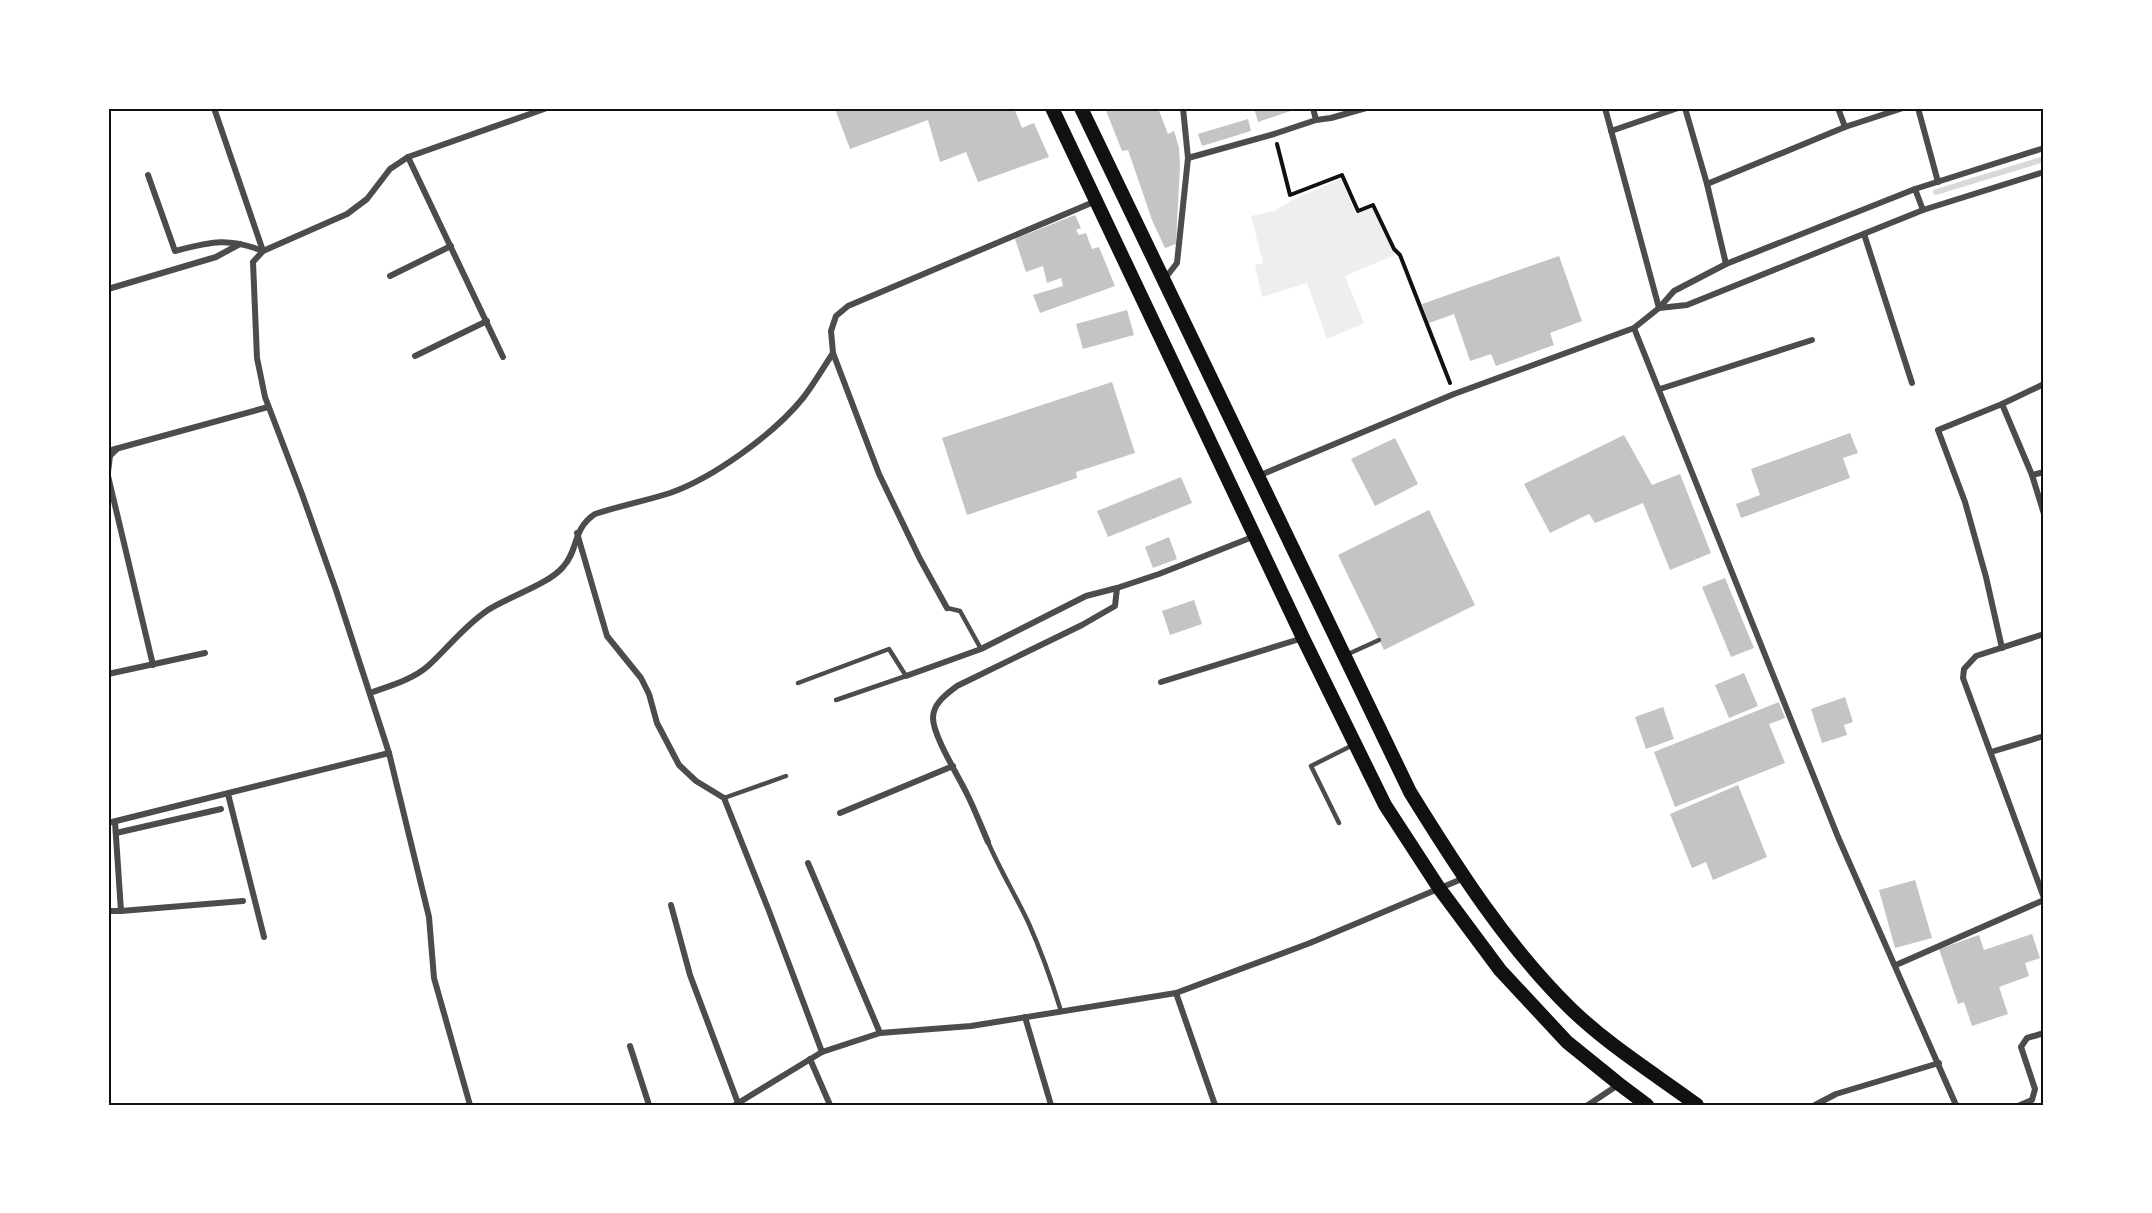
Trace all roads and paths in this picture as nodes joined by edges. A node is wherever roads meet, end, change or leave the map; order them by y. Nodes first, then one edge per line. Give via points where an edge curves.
1 (214, 108) edge
2 (547, 108) edge
3 (1052, 108) edge
4 (1081, 108) edge
5 (1183, 108) edge
6 (1313, 108) edge
7 (1366, 108) edge
8 (1605, 108) edge
9 (1678, 108) edge
10 (1685, 108) edge
11 (1838, 108) edge
12 (1903, 108) edge
13 (1918, 108) edge
14 (1316, 120) junction
15 (1845, 126) junction
16 (1611, 131) junction
17 (1274, 134) junction
18 (2044, 148) edge
19 (408, 157) junction
20 (1188, 158) junction
21 (2044, 172) edge
22 (148, 175) dead end
23 (1938, 182) junction
24 (1707, 184) junction
25 (1915, 189) junction
26 (1096, 201) junction
27 (1923, 210) junction
28 (1864, 234) junction
29 (242, 243) junction
30 (451, 246) junction
31 (263, 251) junction
32 (1726, 264) junction
33 (390, 276) dead end
34 (1163, 281) junction
35 (108, 289) edge
36 (1659, 308) junction
37 (487, 321) junction
38 (1634, 328) junction
39 (1812, 340) dead end
40 (834, 353) junction
41 (415, 356) dead end
42 (503, 357) dead end
43 (1912, 382) dead end
44 (2044, 384) edge
45 (1660, 389) junction
46 (1454, 394) junction
47 (2002, 404) junction
48 (268, 407) junction
49 (118, 448) junction
50 (108, 451) edge
51 (2044, 472) edge
52 (108, 474) edge
53 (2032, 475) junction
54 (1258, 476) junction
55 (2044, 514) edge
56 (577, 533) junction
57 (1255, 536) junction
58 (1117, 588) junction
59 (947, 608) joint
60 (2044, 634) edge
61 (1303, 638) junction
62 (1378, 640) dead end
63 (2002, 648) junction
64 (981, 649) junction
65 (205, 653) dead end
66 (1343, 656) junction
67 (153, 665) junction
68 (108, 674) edge
69 (906, 676) junction
70 (1161, 682) dead end
71 (798, 683) dead end
72 (370, 693) junction
73 (836, 700) dead end
74 (2044, 736) edge
75 (1355, 744) junction
76 (1990, 752) junction
77 (389, 753) junction
78 (953, 766) junction
79 (786, 776) dead end
80 (228, 794) junction
81 (724, 798) junction
82 (221, 809) dead end
83 (840, 813) dead end
84 (111, 823) edge
85 (1339, 823) dead end
86 (116, 833) junction
87 (987, 842) joint
88 (808, 863) dead end
89 (1464, 878) junction
90 (1439, 888) junction
91 (2044, 899) edge
92 (243, 901) dead end
93 (671, 905) dead end
94 (108, 911) edge
95 (121, 911) junction
96 (264, 937) dead end
97 (1896, 965) junction
98 (1176, 993) junction
99 (1061, 1011) junction
100 (1025, 1017) junction
101 (880, 1033) junction
102 (2044, 1033) edge
103 (630, 1046) dead end
104 (822, 1052) junction
105 (810, 1059) junction
106 (1939, 1063) junction
107 (1618, 1084) junction
108 (737, 1104) edge
109 (470, 1105) edge
110 (649, 1105) edge
111 (830, 1105) edge
112 (1050, 1105) edge
113 (1215, 1105) edge
114 (1588, 1105) edge
115 (1647, 1105) edge
116 (1697, 1105) edge
117 (1815, 1105) edge
118 (1956, 1105) edge
119 (2020, 1105) edge

1 - 31 street
2 - 19 street
3 - 26 main road
4 - 34 main road
5 - 20 street
6 - 14 street
7 - 14 street
8 - 16 street
9 - 16 street
10 - 24 street
11 - 15 street
12 - 15 street
13 - 23 street
14 - 17 street
15 - 24 street
16 - 36 street
17 - 20 street
17 - 46 path via 1290,195 1342,175 1358,211 1373,206 1400,255
18 - 23 street
19 - 30 street
19 - 31 street via 390,169 357,208
20 - 34 street via 1177,263
21 - 27 street
22 - 29 street via 175,251 211,242
23 - 25 street
24 - 32 street
25 - 27 street
25 - 32 street
26 - 40 street via 848,306 836,316 831,331
26 - 57 main road
27 - 28 street
28 - 36 street via 1687,305
28 - 43 street
29 - 31 street
29 - 35 street via 216,257
30 - 33 street
30 - 37 street
31 - 48 street via 253,262 253,286 257,358
32 - 36 street via 1674,291
34 - 54 main road
36 - 38 street
37 - 41 street
37 - 42 street
38 - 45 street
38 - 46 street
39 - 45 street
40 - 56 street via 778,425 720,467 669,493 594,514
40 - 59 street via 879,474
44 - 47 street
45 - 97 street via 1838,837
46 - 54 street
47 - 53 street
47 - 63 street via 1938,430 1965,502
48 - 49 street
48 - 72 street
49 - 50 street
49 - 52 street via 110,456
51 - 53 street
52 - 67 street
53 - 55 street
54 - 66 main road
56 - 72 street via 563,568 471,623 426,668
56 - 81 street via 607,636 641,678 657,723 679,765
57 - 58 street
57 - 61 main road
58 - 64 street via 1086,596
58 - 78 street via 1115,606 957,686 943,697 933,718
59 - 64 lane via 960,611
60 - 63 street
61 - 70 street
61 - 75 main road
62 - 66 lane
63 - 76 street via 1976,656 1964,669 1965,686
64 - 69 street
65 - 67 street
66 - 89 main road via 1410,792
67 - 68 street
69 - 71 lane via 889,649
69 - 73 lane
72 - 77 street
74 - 76 street
75 - 85 lane via 1311,766
75 - 90 main road via 1385,805
76 - 91 street
77 - 80 street
77 - 109 street via 429,917 434,978
78 - 83 street
78 - 87 street
79 - 81 lane
80 - 84 street
80 - 96 street
81 - 104 street
82 - 86 street
84 - 86 street
86 - 95 street
87 - 99 lane via 1028,922
88 - 101 street
89 - 90 street
89 - 116 main road via 1522,955 1571,1009
90 - 98 street via 1310,943
90 - 107 main road via 1500,970 1567,1042
91 - 97 street
92 - 95 street
93 - 108 street via 690,975
94 - 95 street
97 - 106 street
98 - 99 street
98 - 113 street
99 - 100 street
100 - 101 street via 971,1026
100 - 112 street
101 - 104 street
102 - 119 street via 2027,1038 2021,1047 2035,1089 2032,1101
103 - 110 street
104 - 105 street
105 - 108 street
105 - 111 street
106 - 117 street via 1836,1094
106 - 118 street
107 - 114 street
107 - 115 main road

